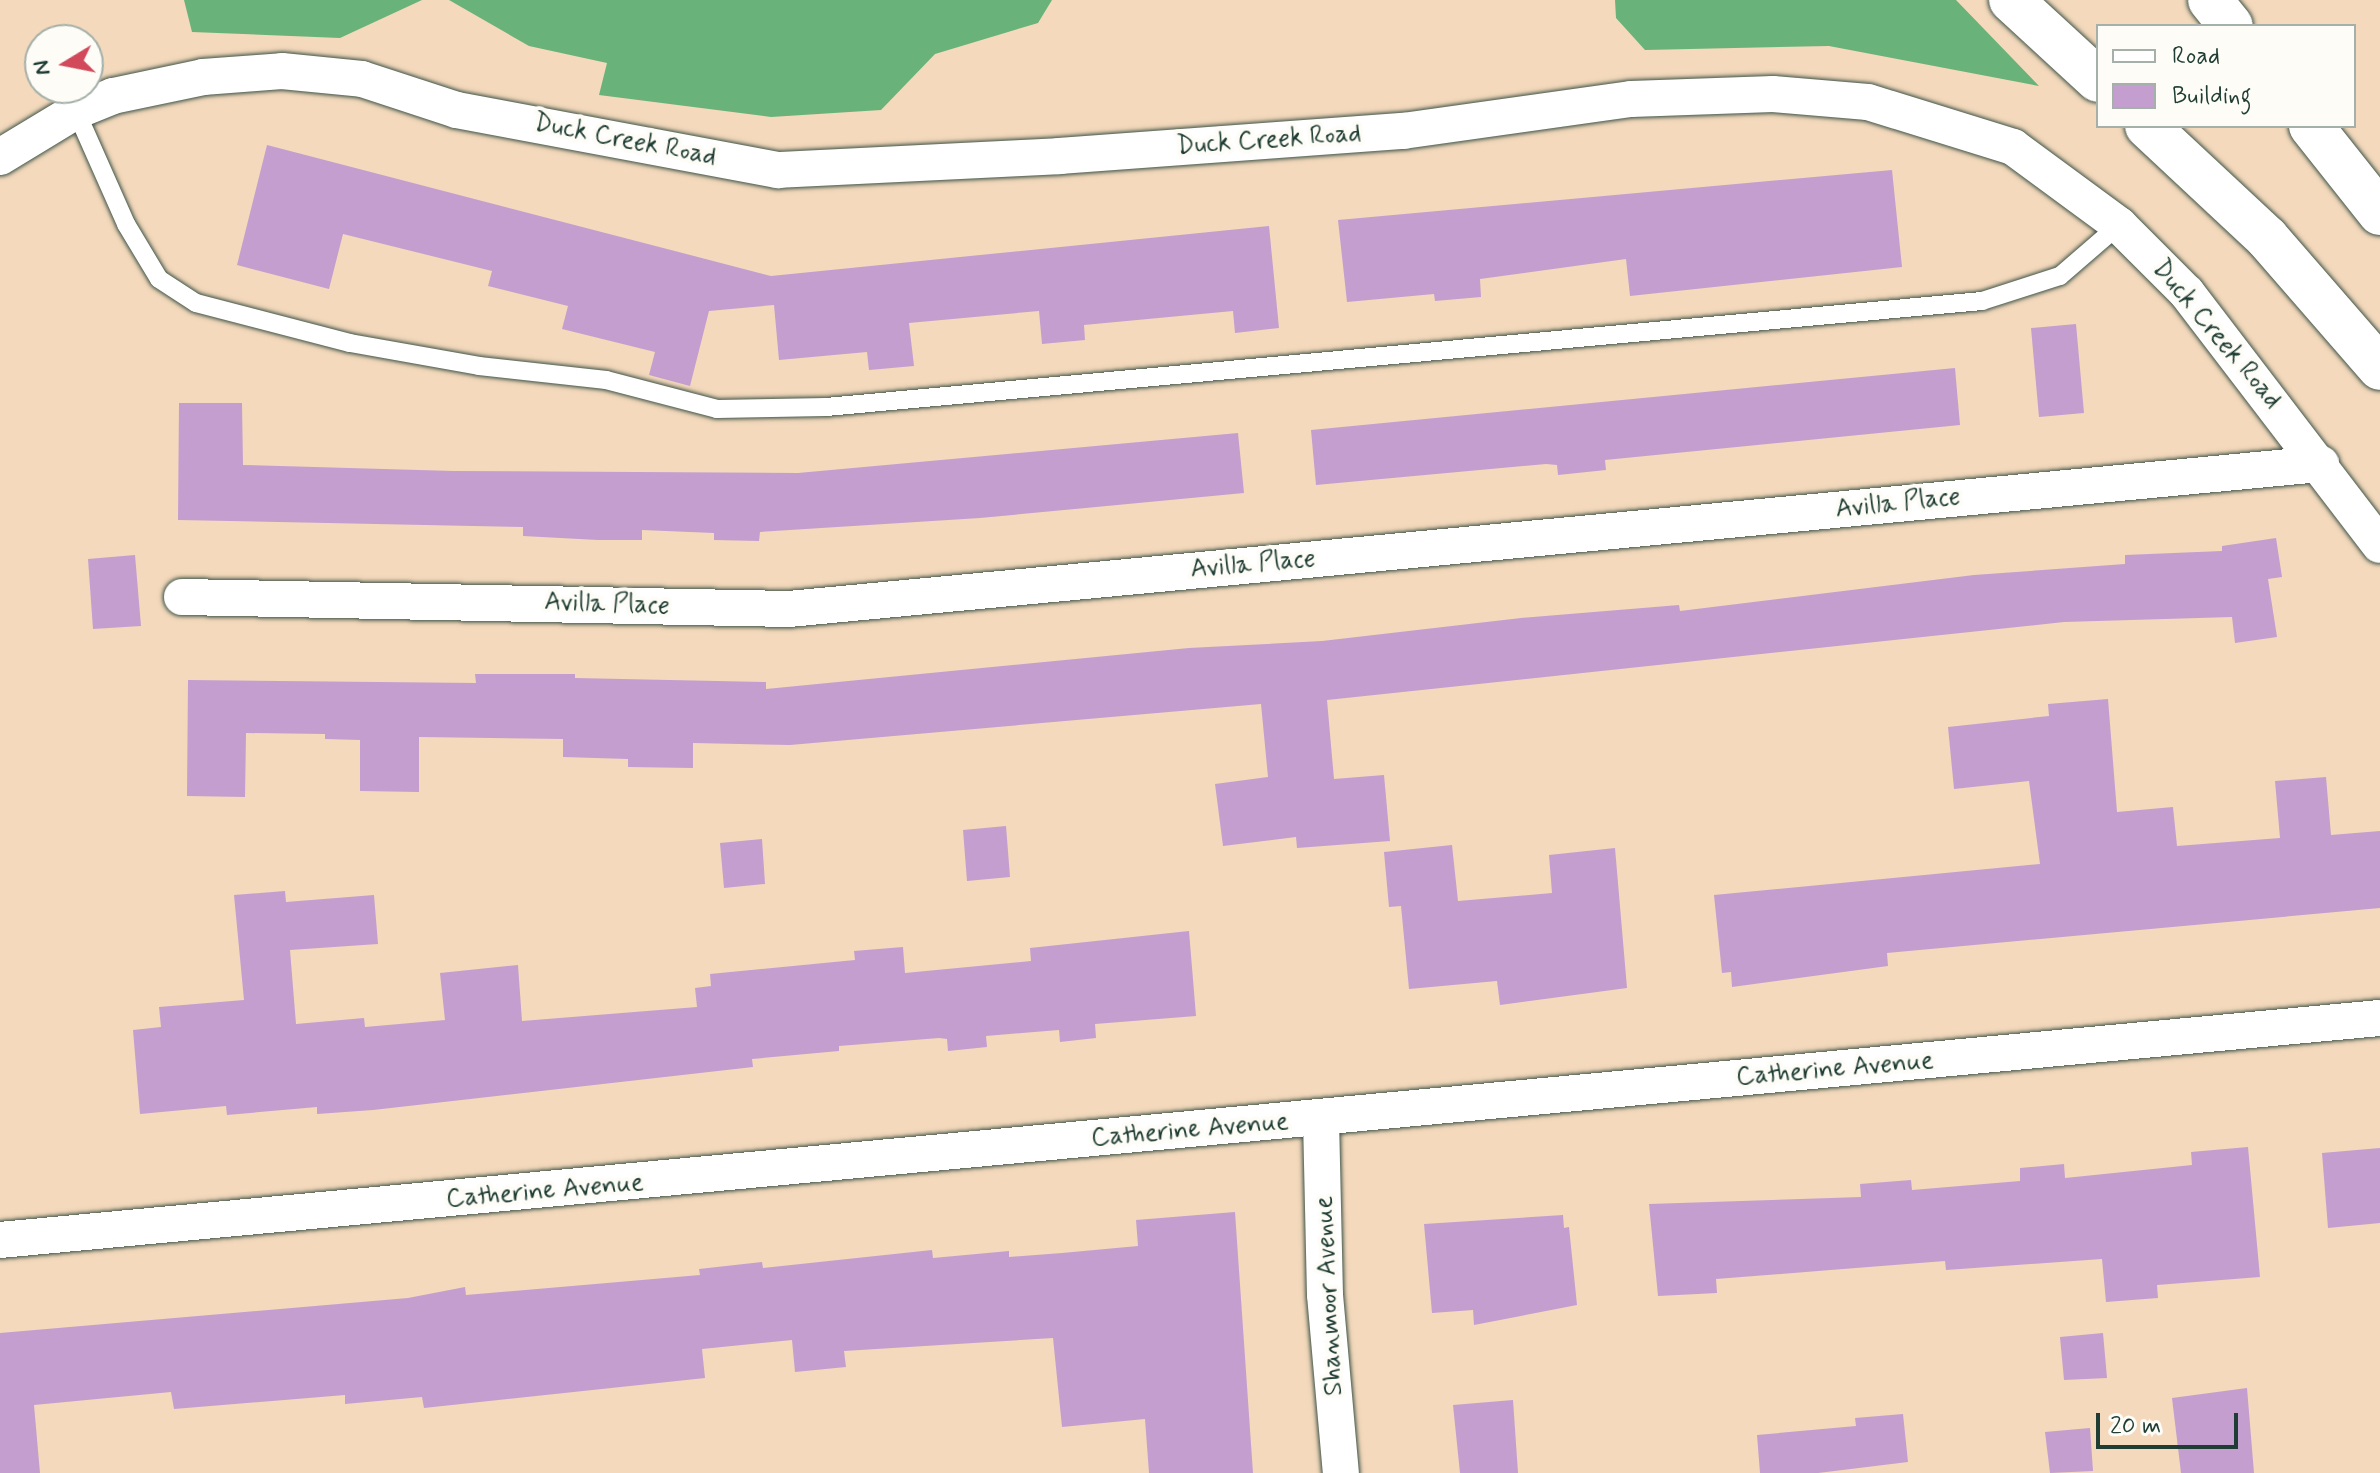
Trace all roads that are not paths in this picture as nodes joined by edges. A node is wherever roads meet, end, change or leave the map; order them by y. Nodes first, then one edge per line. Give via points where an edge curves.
1 (2011, 0) edge
2 (2210, 0) edge
3 (2229, 24) edge
4 (2096, 78) edge
5 (76, 111) junction
6 (2149, 128) edge
7 (2313, 128) edge
8 (0, 157) edge
9 (2380, 213) edge
10 (2119, 225) junction
11 (2380, 368) edge
12 (2321, 464) junction
13 (2380, 545) edge
14 (182, 597) dead end
15 (2380, 1018) edge
16 (1321, 1119) junction
17 (0, 1240) edge
18 (1341, 1473) edge

1 - 4 highway
2 - 3 highway
5 - 8 street, Duck Creek Road
5 - 10 street, Duck Creek Road via 113,96 203,77 282,71 362,79 457,110 778,170 1403,131 1631,99 1773,94 1868,102 2013,147
5 - 10 lane via 126,224 159,279 196,303 350,343 479,366 606,380 717,409 841,406 1982,301 2060,276
6 - 11 highway via 2267,238
7 - 9 highway
10 - 12 street, Duck Creek Road via 2187,293
12 - 13 street, Duck Creek Road
12 - 14 street, Avilla Place via 789,609
15 - 16 street, Catherine Avenue
16 - 17 street, Catherine Avenue
16 - 18 street, Shanmoor Avenue via 1325,1295

